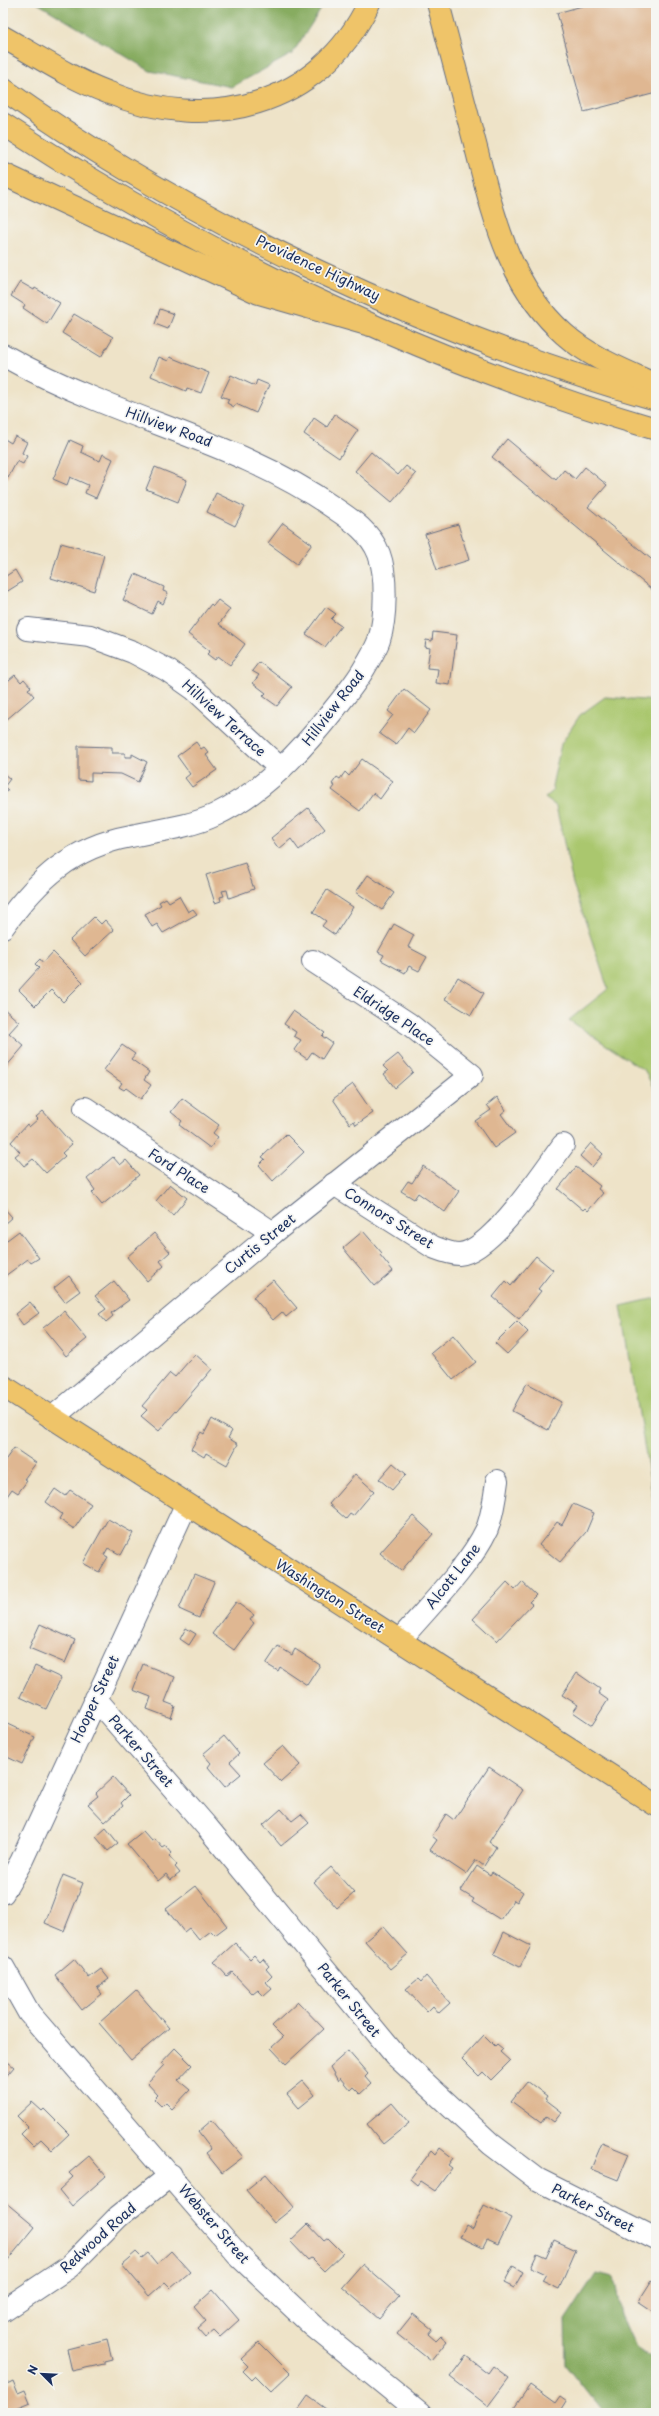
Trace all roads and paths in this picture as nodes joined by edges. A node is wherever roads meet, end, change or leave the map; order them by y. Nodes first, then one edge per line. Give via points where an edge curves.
1 (369, 3) edge
2 (438, 3) edge
3 (3, 37) edge
4 (3, 89) edge
5 (3, 124) edge
6 (3, 174) edge
7 (370, 325) junction
8 (3, 355) edge
9 (656, 385) edge
10 (656, 399) edge
11 (656, 429) edge
12 (28, 629) dead end
13 (281, 770) junction
14 (3, 927) edge
15 (313, 960) dead end
16 (472, 1075) joint
17 (85, 1108) dead end
18 (563, 1145) dead end
19 (334, 1184) junction
20 (273, 1233) junction
21 (3, 1386) edge
22 (52, 1418) junction
23 (497, 1481) dead end
24 (186, 1505) junction
25 (400, 1640) junction
26 (95, 1698) junction
27 (656, 1805) edge
28 (3, 1893) edge
29 (3, 1967) edge
30 (3, 2002) edge
31 (29, 2013) junction
32 (171, 2175) junction
33 (656, 2239) edge
34 (3, 2311) edge
35 (420, 2413) edge

1 - 3 main road via 350,38 302,82 262,102 221,111 154,108 108,93
2 - 9 main road via 492,208 508,258 519,279 546,316 579,346 616,367
4 - 10 main road, Providence Highway via 143,178 239,231 312,267 480,340 587,378
5 - 7 main road, Providence Highway via 87,178 190,237 295,291
6 - 7 main road via 259,292
7 - 11 main road, Providence Highway via 544,394
8 - 13 street, Hillview Road via 60,385 220,446 265,466 314,494 361,526 379,554 386,600 379,640 357,681 305,746
12 - 13 street, Hillview Terrace via 90,636 133,652 167,670 194,689
13 - 14 street, Hillview Road via 258,788 214,815 188,824 101,842 80,852 60,864 43,879
15 - 16 street, Eldridge Place via 409,1024
16 - 19 street, Curtis Street
17 - 20 street, Ford Place
18 - 19 street, Connors Street via 496,1230 484,1242 459,1254 433,1246
19 - 20 street, Curtis Street
20 - 22 street, Curtis Street
21 - 22 main road, Washington Street
22 - 24 main road, Washington Street
23 - 25 street, Alcott Lane via 494,1505 487,1528 476,1550
24 - 25 main road, Washington Street
24 - 26 street, Hooper Street
25 - 27 main road, Washington Street
26 - 28 street, Hooper Street via 21,1862
26 - 33 street, Parker Street via 207,1827 396,2056 491,2144 537,2179
29 - 31 street, Webster Street
30 - 31 street, Webster Street
31 - 32 street, Webster Street
32 - 34 street, Redwood Road via 118,2217 69,2267
32 - 35 street, Webster Street via 241,2258 313,2326

